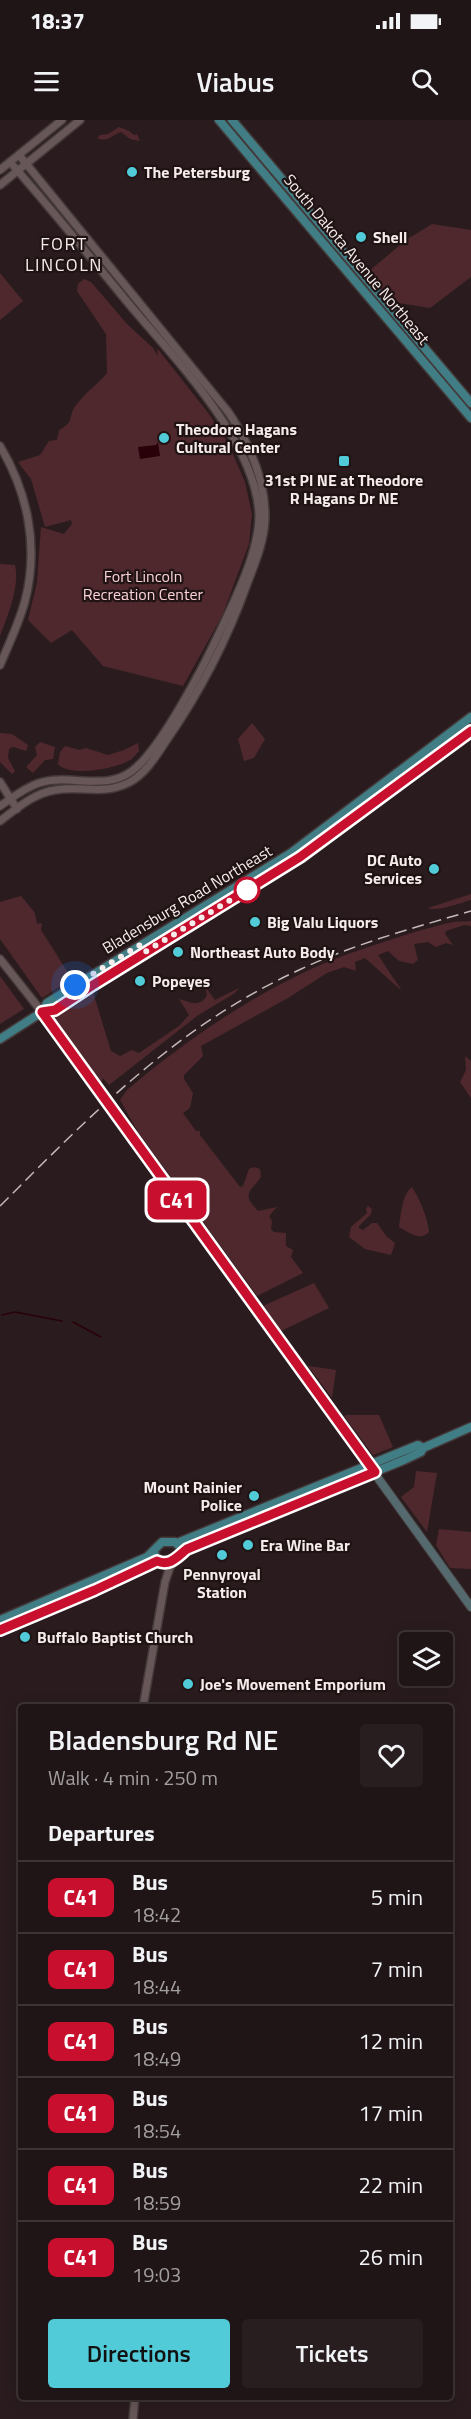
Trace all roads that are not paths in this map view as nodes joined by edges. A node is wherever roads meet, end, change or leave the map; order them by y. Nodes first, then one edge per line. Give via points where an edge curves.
1 (62, 120) edge
2 (80, 120) edge
3 (219, 120) edge
4 (232, 120) edge
5 (19, 155) junction
6 (10, 162) junction
7 (25, 163) junction
8 (0, 170) edge
9 (18, 170) junction
10 (0, 185) edge
11 (294, 193) junction
12 (286, 199) junction
13 (75, 225) junction
14 (68, 230) junction
15 (471, 403) edge
16 (471, 418) edge
17 (0, 446) edge
18 (261, 506) junction
19 (0, 665) edge
20 (471, 717) edge
21 (471, 731) edge
22 (0, 782) edge
23 (12, 798) junction
24 (0, 806) edge
25 (17, 809) junction
26 (0, 821) edge
27 (143, 949) junction
28 (0, 959) edge
29 (42, 1012) junction
30 (0, 1039) edge
31 (471, 1427) edge
32 (423, 1448) junction
33 (369, 1464) junction
34 (375, 1472) junction
35 (177, 1542) junction
36 (154, 1552) junction
37 (178, 1557) junction
38 (159, 1562) junction
39 (165, 1582) junction
40 (471, 1606) edge
41 (0, 1620) edge
42 (0, 1630) edge
43 (144, 1704) edge
44 (135, 2400) edge
45 (132, 2419) edge

1 - 5 street
2 - 7 street
3 - 12 main road, South Dakota Avenue Northeast
4 - 11 main road, South Dakota Avenue Northeast
5 - 6 street
5 - 7 street
6 - 8 street
6 - 9 street
7 - 9 street
7 - 13 street
9 - 10 street
9 - 14 street
11 - 12 main road
11 - 15 main road, South Dakota Avenue Northeast
12 - 16 main road, South Dakota Avenue Northeast
13 - 14 street
13 - 18 street via 234,420 261,477
14 - 18 street via 218,413 243,457
17 - 19 street via 23,495 31,549 25,600
18 - 23 street via 254,547 227,617 190,689 145,758 132,771 115,779 40,782
18 - 25 street via 261,546 235,619 196,695 153,761 141,774 117,788 54,790
20 - 27 main road, Bladensburg Road Northeast via 291,853
21 - 27 main road, Bladensburg Road Northeast via 300,857
22 - 23 street
23 - 24 street
23 - 25 street
25 - 26 street
27 - 29 main road, Bladensburg Road Northeast via 47,1003
28 - 29 street
29 - 30 main road, Bladensburg Road Northeast
29 - 33 main road, bridge
31 - 32 main road
32 - 33 main road via 418,1445
32 - 34 main road
33 - 34 main road
33 - 35 main road
34 - 37 main road via 187,1549
34 - 40 main road
35 - 36 main road via 162,1542
35 - 37 main road
36 - 38 main road
36 - 41 main road
37 - 38 main road
37 - 39 street
38 - 39 street
38 - 42 main road
39 - 43 street
44 - 45 street

